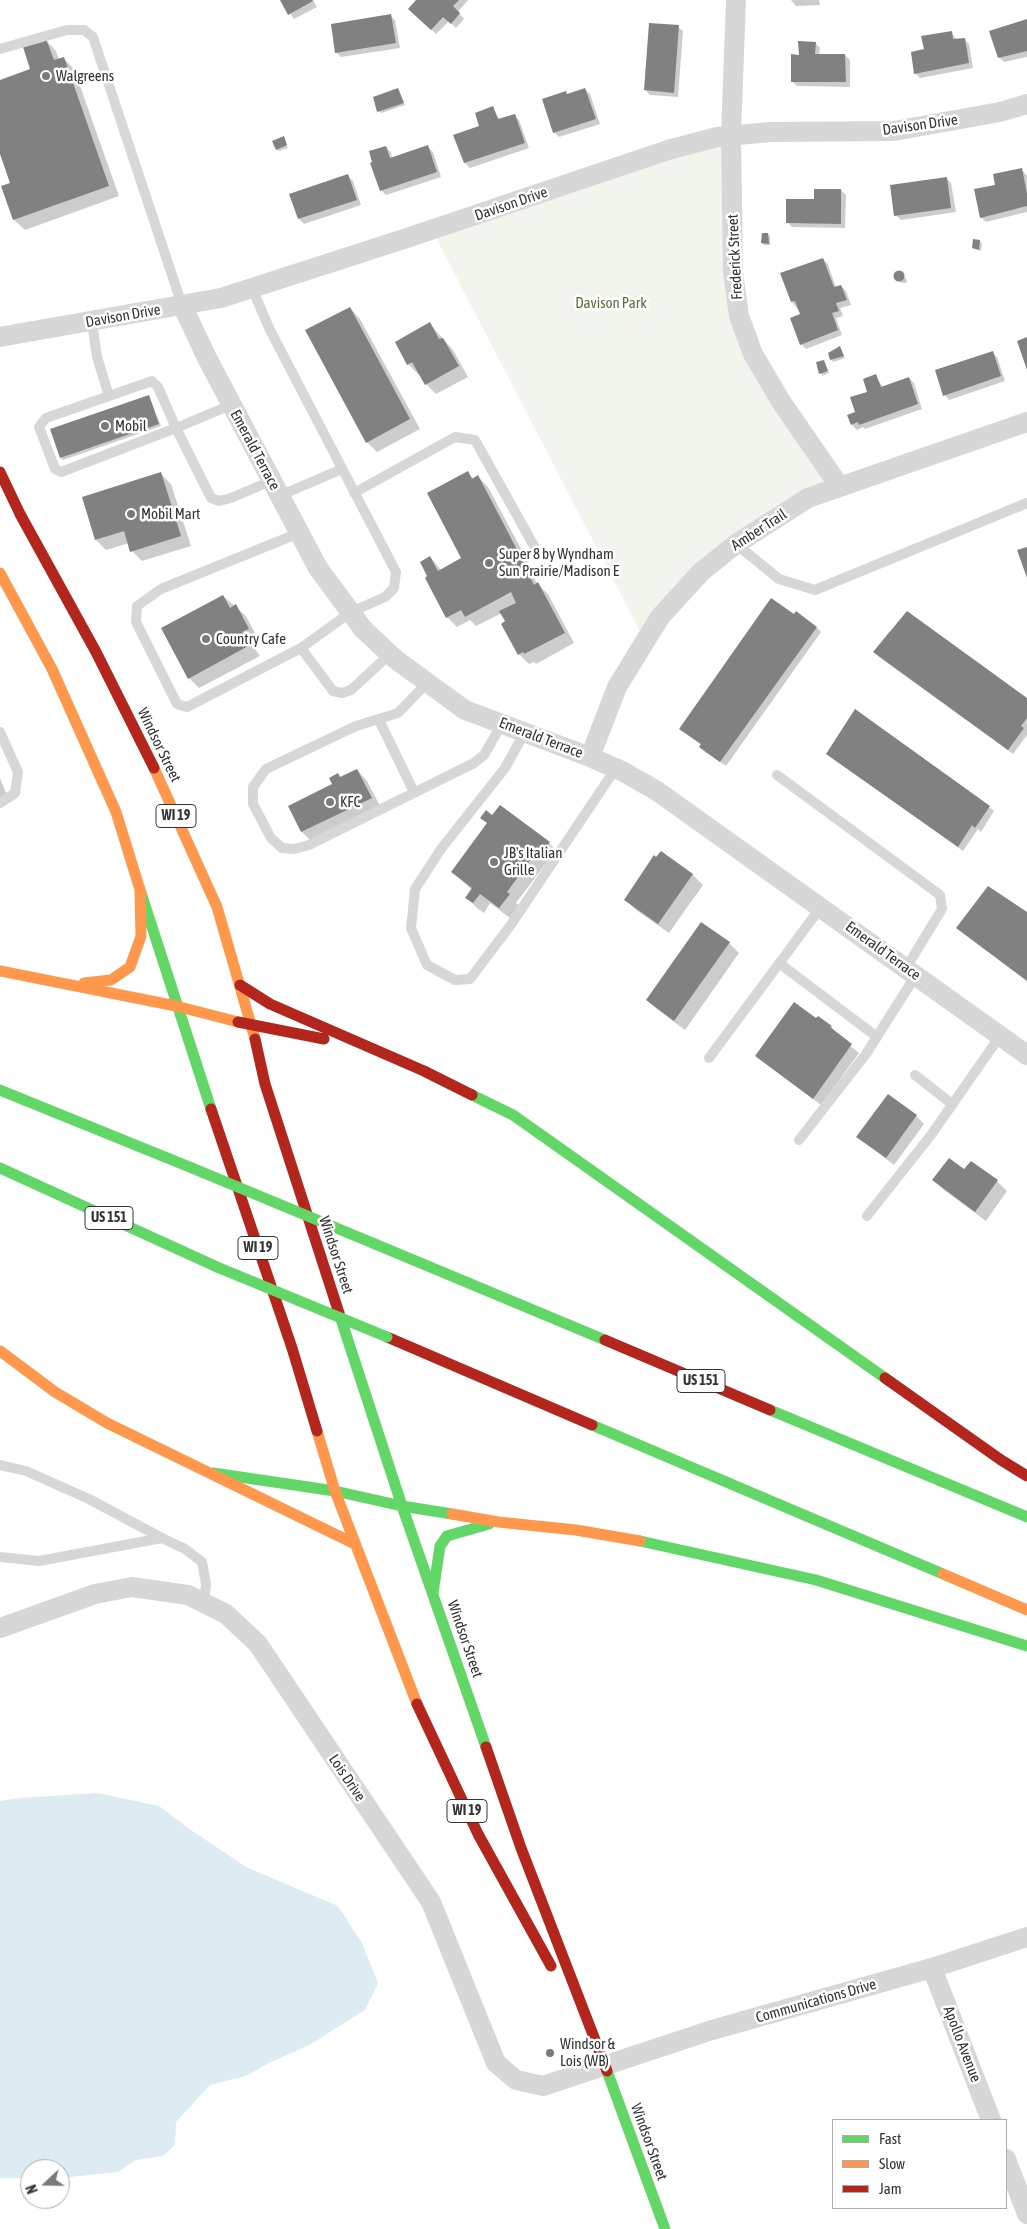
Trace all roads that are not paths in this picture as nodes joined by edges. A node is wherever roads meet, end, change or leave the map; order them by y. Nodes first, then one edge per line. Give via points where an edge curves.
1 (736, 0) edge
2 (0, 49) edge
3 (1027, 104) edge
4 (731, 135) junction
5 (252, 288) junction
6 (182, 305) junction
7 (92, 322) junction
8 (0, 337) edge
9 (110, 396) junction
10 (231, 405) junction
11 (1027, 422) edge
12 (176, 428) junction
13 (342, 469) junction
14 (0, 472) edge
15 (840, 486) junction
16 (275, 488) junction
17 (354, 492) junction
18 (1027, 503) edge
19 (299, 533) junction
20 (736, 544) junction
21 (534, 546) dead end
22 (0, 574) edge
23 (351, 612) junction
24 (301, 648) junction
25 (390, 654) junction
26 (428, 682) junction
27 (379, 720) junction
28 (502, 724) junction
29 (0, 732) edge
30 (525, 732) junction
31 (590, 757) junction
32 (616, 768) junction
33 (777, 775) dead end
34 (414, 792) junction
35 (0, 802) edge
36 (140, 890) junction
37 (821, 907) junction
38 (779, 963) junction
39 (0, 970) edge
40 (911, 971) junction
41 (67, 985) junction
42 (240, 985) junction
43 (176, 1006) junction
44 (252, 1026) junction
45 (1000, 1036) junction
46 (877, 1037) junction
47 (375, 1048) junction
48 (1027, 1055) edge
49 (709, 1058) dead end
50 (915, 1075) dead end
51 (0, 1090) edge
52 (952, 1104) junction
53 (799, 1140) dead end
54 (0, 1168) edge
55 (867, 1216) dead end
56 (0, 1351) edge
57 (0, 1465) edge
58 (213, 1473) junction
59 (1027, 1476) edge
60 (335, 1491) junction
61 (402, 1506) junction
62 (1027, 1517) edge
63 (498, 1522) junction
64 (162, 1538) junction
65 (355, 1544) junction
66 (0, 1557) edge
67 (434, 1594) junction
68 (204, 1603) junction
69 (1027, 1610) edge
70 (0, 1628) edge
71 (1027, 1646) edge
72 (1027, 1937) edge
73 (932, 1968) junction
74 (605, 2066) junction
75 (991, 2119) edge
76 (1007, 2162) edge
77 (1027, 2214) edge
78 (664, 2229) edge

1 - 4 street, Frederick Street
2 - 6 lane via 67,30 84,30 93,37
3 - 4 street, Davison Drive via 894,131
4 - 5 street, Davison Drive via 668,150
4 - 15 street, Frederick Street via 733,272 739,316 752,354
5 - 6 street, Davison Drive
5 - 13 lane via 269,328
6 - 7 street, Davison Drive
6 - 10 street, Emerald Terrace
7 - 8 street, Davison Drive
7 - 9 lane via 97,358
9 - 12 lane via 152,381 158,387
9 - 12 lane via 42,422 39,427 55,469 61,472
10 - 12 lane
10 - 16 street, Emerald Terrace
11 - 15 street, Amber Trail
12 - 16 lane via 211,498 219,501
13 - 16 lane
13 - 17 lane
14 - 42 main road, Windsor Street / WI 19 via 154,769 218,908
15 - 20 street, Amber Trail via 808,498
16 - 19 street, Emerald Terrace
17 - 21 lane via 455,437 475,440
17 - 23 lane via 396,572 394,588 385,597
18 - 20 lane via 815,590 779,579
19 - 23 street, Emerald Terrace via 318,568
19 - 24 lane via 161,589 137,606 136,622 177,704 187,707
20 - 31 street, Amber Trail via 701,572 660,617 618,687
22 - 36 main road, Windsor Street / WI 19 via 52,669 116,812
23 - 24 lane
23 - 25 street, Emerald Terrace via 363,629
24 - 25 lane via 334,691 342,693 351,690
25 - 26 street, Emerald Terrace
26 - 27 lane via 398,713
26 - 28 street, Emerald Terrace via 465,710
27 - 34 lane
27 - 34 lane via 356,726 266,769 253,787 252,804 271,838 282,848 294,849 309,845
28 - 30 street, Emerald Terrace
28 - 34 lane via 484,755 474,763
29 - 35 lane via 18,772 16,794
30 - 31 street, Emerald Terrace
30 - 32 lane via 505,768 441,849 415,889 411,928 426,965 455,980 470,979 510,926
31 - 32 street, Emerald Terrace
32 - 37 street, Emerald Terrace via 657,791
33 - 40 lane via 940,896 942,908
36 - 41 main road via 141,936 130,967 111,980
36 - 43 main road, Windsor Street / WI 19
37 - 38 lane
37 - 40 street, Emerald Terrace
38 - 46 lane
38 - 49 lane
39 - 41 main road
40 - 45 street, Emerald Terrace
40 - 46 lane
41 - 43 main road
42 - 44 main road, Windsor Street / WI 19
42 - 47 main road via 270,1004
43 - 44 main road
43 - 60 main road, Windsor Street / WI 19 via 292,1348
44 - 47 main road
44 - 61 main road, Windsor Street / WI 19 via 265,1084
45 - 48 street, Emerald Terrace
45 - 52 lane
46 - 53 lane
47 - 59 main road via 513,1114
50 - 52 lane
51 - 62 main road, US 151, bridge
52 - 55 lane
54 - 69 main road, US 151, bridge via 217,1268 387,1337
56 - 58 main road via 56,1392 107,1423
57 - 64 lane via 26,1471 89,1499
58 - 60 main road
58 - 65 main road
60 - 61 main road
60 - 65 main road, Windsor Street / WI 19
61 - 63 main road
61 - 67 main road, Windsor Street / WI 19
63 - 67 main road via 447,1536 440,1546
63 - 71 main road via 576,1530 652,1543 816,1580
64 - 66 lane via 39,1560
64 - 68 lane via 202,1562 206,1584
65 - 74 main road, Windsor Street / WI 19 via 424,1724 478,1834
67 - 74 main road, Windsor Street / WI 19 via 521,1848
68 - 70 street, Lois Drive via 188,1595 132,1587 95,1594
68 - 74 street, Lois Drive via 226,1614 258,1644 431,1902 496,2063 516,2080 543,2086
72 - 73 street, Communications Drive
73 - 74 street, Communications Drive via 712,2030
73 - 75 street, Apollo Avenue
74 - 78 main road, Windsor Street / WI 19
76 - 77 street

